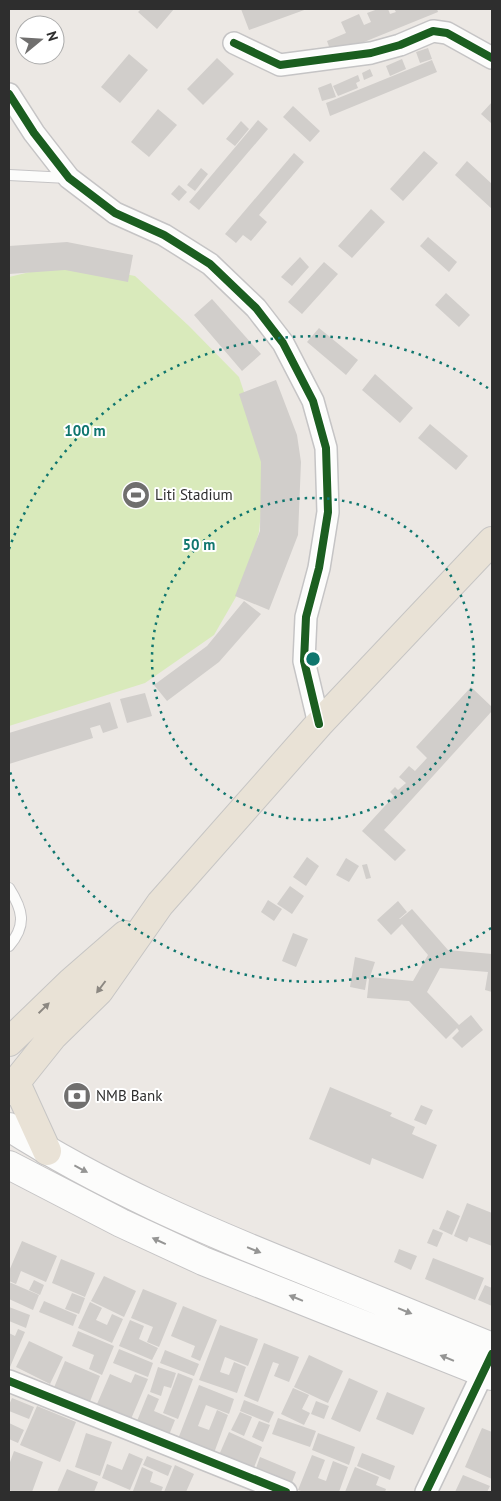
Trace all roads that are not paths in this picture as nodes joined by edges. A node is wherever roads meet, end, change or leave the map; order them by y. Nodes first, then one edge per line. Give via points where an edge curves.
1 (234, 43) dead end
2 (492, 58) edge
3 (9, 94) edge
4 (9, 175) edge
5 (69, 178) junction
6 (492, 541) edge
7 (318, 724) junction
8 (9, 888) edge
9 (160, 904) junction
10 (9, 946) edge
11 (9, 1042) edge
12 (12, 1087) edge
13 (9, 1127) edge
14 (47, 1151) junction
15 (9, 1165) edge
16 (492, 1347) edge
17 (489, 1367) edge
18 (9, 1381) edge
19 (286, 1492) edge
20 (426, 1492) edge

1 - 2 street via 280,65 371,53 433,31 447,33
3 - 5 street
4 - 5 lane
5 - 7 street via 115,213 164,235 210,264 256,308 283,342 313,400 326,448 328,512 319,568 306,617 304,661
6 - 7 highway
7 - 9 highway
8 - 10 lane via 21,913 21,926
11 -> 9 highway
9 -> 12 highway via 98,991 54,1036
12 - 14 highway
13 - 14 main road
14 -> 16 main road via 209,1232
17 -> 15 main road via 203,1261
17 - 20 street
18 - 19 street

